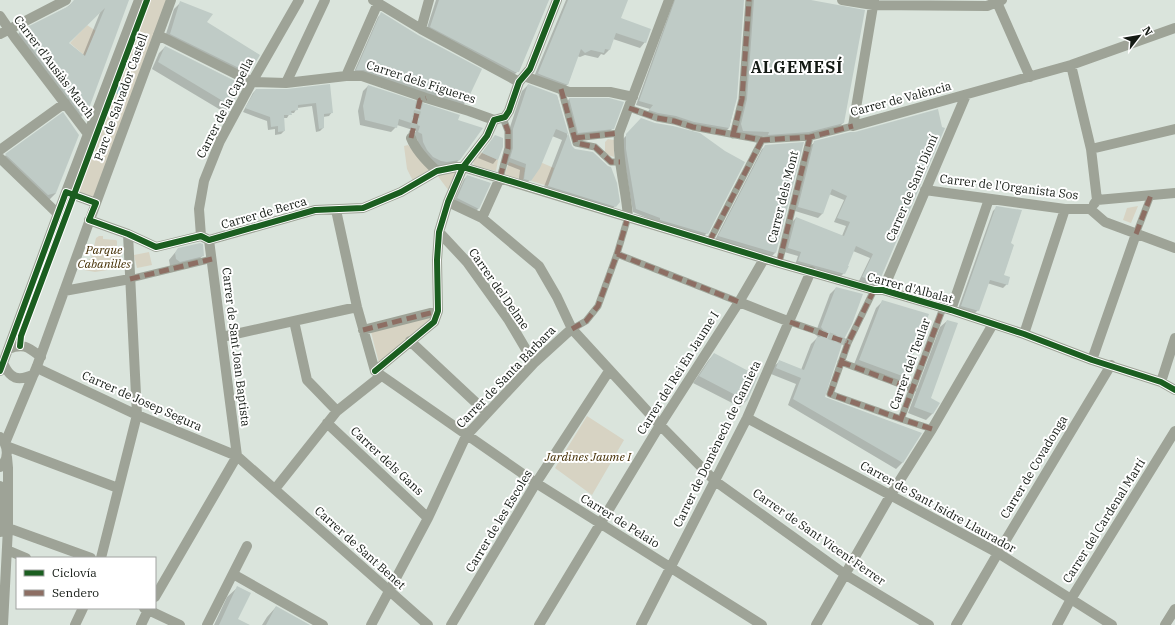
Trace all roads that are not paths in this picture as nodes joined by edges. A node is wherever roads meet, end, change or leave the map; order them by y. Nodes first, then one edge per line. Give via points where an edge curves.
1 (66, 0) edge
2 (139, 0) edge
3 (171, 0) edge
4 (299, 0) edge
5 (325, 0) edge
6 (430, 0) edge
7 (557, 0) edge
8 (669, 0) edge
9 (749, 0) edge
10 (842, 0) edge
11 (376, 1) edge
12 (998, 1) edge
13 (874, 2) edge
14 (0, 16) edge
15 (1175, 28) edge
16 (421, 29) junction
17 (5, 32) edge
18 (158, 35) junction
19 (1071, 66) junction
20 (346, 76) junction
21 (1030, 77) junction
22 (522, 79) junction
23 (252, 82) junction
24 (286, 83) junction
25 (561, 89) junction
26 (966, 95) junction
27 (633, 97) junction
28 (65, 103) junction
29 (629, 108) junction
30 (496, 122) junction
31 (853, 126) junction
32 (1175, 129) edge
33 (619, 133) junction
34 (88, 134) junction
35 (733, 135) junction
36 (810, 137) junction
37 (411, 138) dead end
38 (575, 138) junction
39 (762, 140) junction
40 (1091, 149) junction
41 (0, 150) edge
42 (0, 158) edge
43 (620, 162) junction
44 (463, 167) junction
45 (437, 171) junction
46 (500, 178) junction
47 (925, 190) junction
48 (66, 192) junction
49 (1175, 193) edge
50 (1151, 195) junction
51 (989, 199) junction
52 (1098, 200) junction
53 (448, 202) junction
54 (96, 203) junction
55 (1065, 209) junction
56 (1090, 209) junction
57 (336, 210) junction
58 (58, 214) junction
59 (482, 218) junction
60 (631, 218) junction
61 (89, 220) junction
62 (439, 232) junction
63 (128, 234) junction
64 (1136, 234) junction
65 (205, 238) junction
66 (708, 242) junction
67 (1175, 248) edge
68 (617, 254) junction
69 (212, 259) junction
70 (764, 259) junction
71 (779, 263) junction
72 (812, 271) junction
73 (130, 279) junction
74 (878, 290) junction
75 (64, 291) junction
76 (739, 302) junction
77 (357, 307) junction
78 (947, 309) junction
79 (438, 310) junction
80 (294, 321) junction
81 (790, 322) junction
82 (993, 324) junction
83 (572, 329) junction
84 (363, 330) junction
85 (819, 332) tunnel mouth
86 (1024, 334) junction
87 (222, 338) junction
88 (1175, 338) edge
89 (410, 341) junction
90 (4, 357) edge
91 (41, 357) junction
92 (1092, 360) junction
93 (841, 362) junction
94 (534, 364) junction
95 (1111, 365) junction
96 (35, 371) junction
97 (609, 371) junction
98 (378, 374) junction
99 (1161, 382) junction
100 (914, 389) junction
101 (1175, 390) edge
102 (337, 411) junction
103 (487, 413) junction
104 (137, 415) junction
105 (747, 418) junction
106 (901, 419) junction
107 (327, 423) junction
108 (660, 425) junction
109 (932, 429) junction
110 (1175, 431) edge
111 (466, 436) junction
112 (4, 442) edge
113 (237, 456) junction
114 (7, 457) junction
115 (0, 467) edge
116 (715, 481) junction
117 (536, 483) junction
118 (0, 486) edge
119 (118, 488) junction
120 (275, 489) junction
121 (890, 496) junction
122 (428, 518) junction
123 (600, 525) junction
124 (4, 530) edge
125 (247, 546) dead end
126 (7, 550) junction
127 (998, 553) junction
128 (24, 557) edge
129 (87, 557) edge
130 (101, 557) edge
131 (670, 567) junction
132 (233, 574) junction
133 (846, 575) junction
134 (158, 584) edge
135 (389, 591) junction
136 (1071, 599) junction
137 (83, 609) edge
138 (147, 609) edge
139 (1175, 609) edge
140 (3, 625) edge
141 (75, 625) edge
142 (140, 625) edge
143 (180, 625) edge
144 (207, 625) edge
145 (323, 625) edge
146 (371, 625) edge
147 (428, 625) edge
148 (451, 625) edge
149 (539, 625) edge
150 (641, 625) edge
151 (762, 625) edge
152 (816, 625) edge
153 (929, 625) edge
154 (956, 625) edge
155 (1057, 625) edge
156 (1112, 625) edge
157 (1165, 625) edge

1 - 17 street
2 - 34 street, Parc de Salvador Castell
3 - 18 street, Parc de Salvador Castell
4 - 23 street, Carrer de la Capella
5 - 24 street
6 - 16 street
7 - 22 street via 530,69
8 - 27 street
9 - 35 street via 742,99
10 - 13 street
11 - 16 street
11 - 20 street
12 - 13 street via 987,6
12 - 21 street
13 - 31 street
14 - 17 street, Carrer d'Ausiàs March
15 - 19 street, Carrer de València
16 - 22 street
17 - 28 street, Carrer d'Ausiàs March
18 - 23 street, Carrer dels Figueres
18 - 54 street, Parc de Salvador Castell
19 - 21 street, Carrer de València
19 - 40 street
20 - 24 street, Carrer dels Figueres
20 - 30 street, Carrer dels Figueres via 362,76 469,110
21 - 26 street, Carrer de València
22 - 25 street
22 - 30 street via 509,111
23 - 24 street, Carrer dels Figueres
23 - 65 street, Carrer de la Capella via 220,142 204,181 199,209
25 - 27 street via 569,92 610,92
25 - 38 street
26 - 31 street, Carrer de València
26 - 47 street, Carrer de Sant Dioní
27 - 29 street
28 - 34 street, Carrer d'Ausiàs March
28 - 41 street
29 - 33 street
29 - 35 street, Carrer de València via 693,128
30 - 44 street
30 - 46 street via 508,131 508,148
31 - 36 street, Carrer de València
32 - 40 street
33 - 38 street
33 - 43 street
34 - 48 street, Parc de Salvador Castell
35 - 39 street, Carrer de València
36 - 39 street, Carrer de València
36 - 71 street, Carrer dels Mont
37 - 45 street via 427,162
38 - 43 street via 576,143 595,147 611,162
39 - 66 street
40 - 52 street
42 - 58 street
43 - 60 street
44 - 45 street, Carrer de Berca
44 - 46 street, Carrer d'Albalat
44 - 53 street
45 - 57 street, Carrer de Berca via 401,192 363,208
46 - 59 street
46 - 60 street, Carrer d'Albalat
47 - 51 street, Carrer de l'Organista Sos
47 - 74 street, Carrer de Sant Dioní
48 - 54 street
48 - 58 street, Parc de Salvador Castell
49 - 50 street
50 - 52 street
50 - 64 street
51 - 55 street, Carrer de l'Organista Sos
51 - 78 street
52 - 56 street
53 - 59 street, Carrer de Sant Vicent Ferrer
53 - 62 street
54 - 61 street, Parc de Salvador Castell
55 - 56 street, Carrer de l'Organista Sos
55 - 86 street
56 - 64 street via 1105,222
57 - 65 street, Carrer de Berca via 315,210
57 - 77 street
58 - 90 street, Parc de Salvador Castell
59 - 83 street, Carrer de Sant Vicent Ferrer via 539,266
60 - 66 street, Carrer d'Albalat
60 - 68 street, Carrer de Santa Bàrbara
61 - 63 street, Carrer de Berca
61 - 75 street, Parc de Salvador Castell
62 - 79 street
62 - 94 street, Carrer del Delme via 467,262 508,319
63 - 65 street, Carrer de Berca via 156,247
63 - 73 street
64 - 67 street
64 - 92 street
65 - 69 street, Carrer de Sant Joan Baptista
66 - 70 street, Carrer d'Albalat
68 - 76 street
68 - 83 street, Carrer de Santa Bàrbara via 598,306 586,320
69 - 73 street
69 - 87 street, Carrer de Sant Joan Baptista
70 - 71 street, Carrer d'Albalat
70 - 76 street, Carrer del Rei En Jaume I
71 - 72 street, Carrer d'Albalat
72 - 74 street, Carrer d'Albalat
72 - 81 street, Carrer de Domènech de Gamieta
73 - 75 street
73 - 104 street
74 - 78 street, Carrer d'Albalat
74 - 93 street via 847,342
75 - 91 street, Parc de Salvador Castell
76 - 81 street
76 - 108 street, Carrer del Rei En Jaume I
77 - 80 street
77 - 84 street
78 - 82 street, Carrer d'Albalat
78 - 100 street, Carrer del Teular
79 - 84 street
79 - 89 street via 434,322
80 - 87 street
80 - 102 street via 307,380
81 - 85 street
81 - 105 street, Carrer de Domènech de Gamieta
82 - 86 street, Carrer d'Albalat
82 - 109 street
83 - 94 street, Carrer de Santa Bàrbara
83 - 97 street, Carrer de Sant Vicent Ferrer
84 - 98 street
86 - 92 street, Carrer d'Albalat
87 - 113 street, Carrer de Sant Joan Baptista
88 - 99 street
89 - 98 street
89 - 103 street
90 - 91 street via 20,346 26,346
90 - 96 street via 7,370 15,378 24,379
91 - 96 street, Parc de Salvador Castell
92 - 95 street, Carrer d'Albalat
93 - 100 street
93 - 106 street via 830,394
94 - 103 street, Carrer de Santa Bàrbara
95 - 99 street, Carrer d'Albalat
95 - 127 street, Carrer de Covadonga
96 - 104 street, Carrer de Josep Segura
96 - 112 street, Parc de Salvador Castell
97 - 108 street, Carrer de Sant Vicent Ferrer
97 - 117 street, Carrer de les Escoles
98 - 102 street
98 - 111 street, Carrer de Pelaio
99 - 101 street, Carrer d'Albalat
100 - 106 street, Carrer del Teular
102 - 107 street
103 - 111 street, Carrer de Santa Bàrbara
104 - 113 street, Carrer de Josep Segura
104 - 119 street
105 - 116 street, Carrer de Domènech de Gamieta
105 - 121 street, Carrer de Sant Isidre Llaurador
106 - 109 street, Carrer del Teular
107 - 120 street
107 - 122 street, Carrer dels Gans
108 - 116 street, Carrer de Sant Vicent Ferrer
108 - 123 street, Carrer del Rei En Jaume I
109 - 121 street
110 - 136 street, Carrer del Cardenal Martí
111 - 117 street, Carrer de Pelaio
111 - 122 street, Carrer de Santa Bàrbara
112 - 114 street, Parc de Salvador Castell
112 - 119 street
113 - 120 street, Carrer de Josep Segura
113 - 134 street
114 - 115 street
114 - 124 street, Parc de Salvador Castell
116 - 131 street, Carrer de Domènech de Gamieta
116 - 133 street, Carrer de Sant Vicent Ferrer
117 - 123 street, Carrer de Pelaio
117 - 148 street, Carrer de les Escoles
118 - 124 street, Parc de Salvador Castell
119 - 130 street
120 - 135 street, Carrer de Sant Benet
121 - 127 street, Carrer de Sant Isidre Llaurador
121 - 133 street
122 - 135 street, Carrer de Santa Bàrbara
123 - 131 street, Carrer de Pelaio
123 - 149 street, Carrer del Rei En Jaume I
124 - 126 street, Parc de Salvador Castell
124 - 129 street
125 - 132 street
126 - 128 street
126 - 140 street, Parc de Salvador Castell
127 - 136 street, Carrer de Sant Isidre Llaurador
127 - 154 street, Carrer de Covadonga
131 - 150 street, Carrer de Domènech de Gamieta
131 - 151 street, Carrer de Pelaio
132 - 144 street
132 - 145 street
133 - 152 street
133 - 153 street, Carrer de Sant Vicent Ferrer
135 - 146 street, Carrer de Santa Bàrbara
135 - 147 street, Carrer de Sant Benet
136 - 155 street, Carrer del Cardenal Martí
136 - 156 street, Carrer de Sant Isidre Llaurador
137 - 141 street
138 - 142 street
138 - 143 street
139 - 157 street

